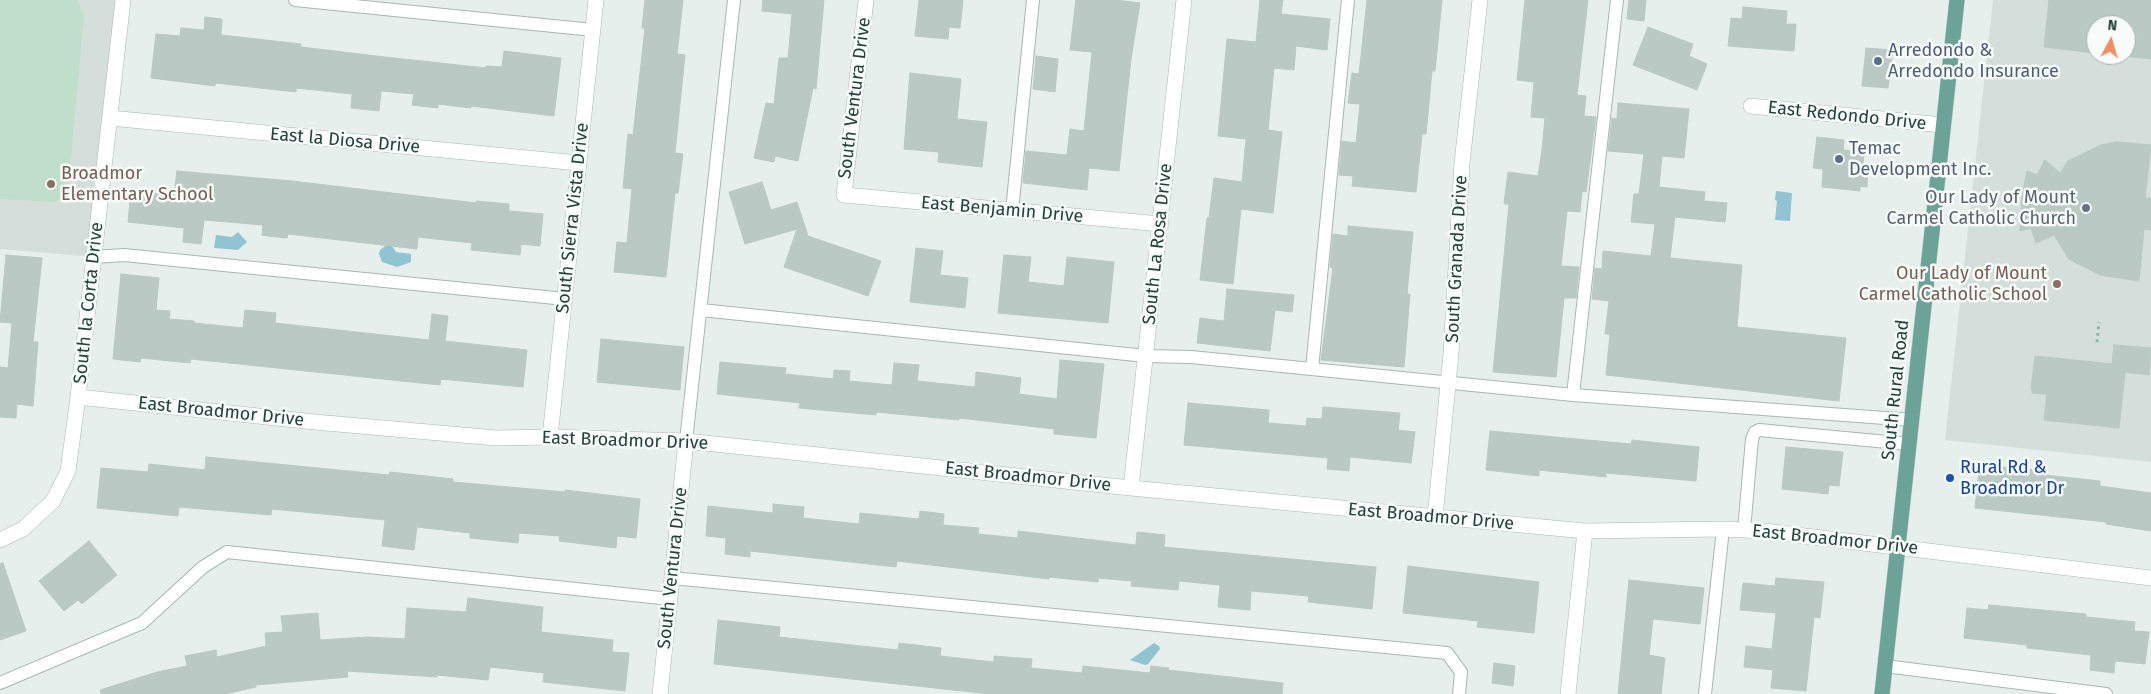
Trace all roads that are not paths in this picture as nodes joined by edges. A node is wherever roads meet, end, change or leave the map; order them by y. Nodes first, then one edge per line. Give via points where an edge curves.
1 (123, 0) edge
2 (295, 0) edge
3 (596, 0) edge
4 (734, 0) edge
5 (866, 0) edge
6 (1033, 0) edge
7 (1184, 0) edge
8 (1348, 0) edge
9 (1480, 0) edge
10 (1617, 0) edge
11 (1957, 0) edge
12 (593, 30) junction
13 (1751, 106) dead end
14 (110, 118) junction
15 (1943, 125) junction
16 (579, 163) junction
17 (844, 195) joint
18 (1012, 210) junction
19 (1161, 224) junction
20 (94, 258) junction
21 (565, 299) junction
22 (701, 310) junction
23 (1146, 356) junction
24 (1312, 369) junction
25 (1448, 383) junction
26 (1573, 395) junction
27 (78, 397) junction
28 (1912, 420) junction
29 (550, 437) junction
30 (686, 441) junction
31 (1909, 444) junction
32 (1131, 488) junction
33 (1435, 517) junction
34 (1724, 529) junction
35 (1744, 530) junction
36 (1585, 531) junction
37 (0, 540) edge
38 (1899, 546) junction
39 (672, 578) junction
40 (2151, 578) edge
41 (670, 599) junction
42 (1885, 666) junction
43 (0, 683) edge
44 (660, 694) edge
45 (1459, 694) edge
46 (1568, 694) edge
47 (1705, 694) edge
48 (1882, 694) edge
49 (2106, 694) edge

1 - 14 street, South la Corta Drive
2 - 12 lane
3 - 12 street, South Sierra Vista Drive
4 - 22 lane
5 - 17 street, South Ventura Drive
6 - 18 lane
7 - 19 street, South La Rosa Drive
8 - 24 lane
9 - 25 street, South Granada Drive via 1462,163
10 - 26 lane
11 - 15 main road, South Rural Road
12 - 16 street, South Sierra Vista Drive
13 - 15 street, East Redondo Drive
14 - 16 street, East la Diosa Drive
14 - 20 street, South la Corta Drive
15 - 28 main road, South Rural Road
16 - 21 street, South Sierra Vista Drive
17 - 18 street, East Benjamin Drive
18 - 19 street, East Benjamin Drive
19 - 23 street, South La Rosa Drive
20 - 21 lane via 124,255
20 - 27 street, South la Corta Drive
21 - 29 street, South Sierra Vista Drive
22 - 23 lane
22 - 30 lane
23 - 24 lane via 1191,357
23 - 32 street, South La Rosa Drive
24 - 25 lane
25 - 26 lane
25 - 33 street, South Granada Drive
26 - 28 lane
27 - 29 street, East Broadmor Drive via 496,438
27 - 37 street via 68,471 53,501 23,529
28 - 31 main road, South Rural Road
29 - 30 street, East Broadmor Drive
30 - 32 street, East Broadmor Drive
30 - 39 street, South Ventura Drive
31 - 35 lane via 1755,432
31 - 38 main road, South Rural Road
32 - 33 street, East Broadmor Drive
33 - 36 street, East Broadmor Drive
34 - 35 street, East Broadmor Drive
34 - 36 street, East Broadmor Drive
34 - 47 lane
35 - 38 street, East Broadmor Drive
36 - 46 street
38 - 40 street, East Broadmor Drive
38 - 42 main road, South Rural Road
39 - 41 street, South Ventura Drive
39 - 45 lane via 1447,653 1461,672
41 - 43 lane via 227,552 203,567 142,623
41 - 44 street, South Ventura Drive
42 - 48 main road, South Rural Road
42 - 49 lane

